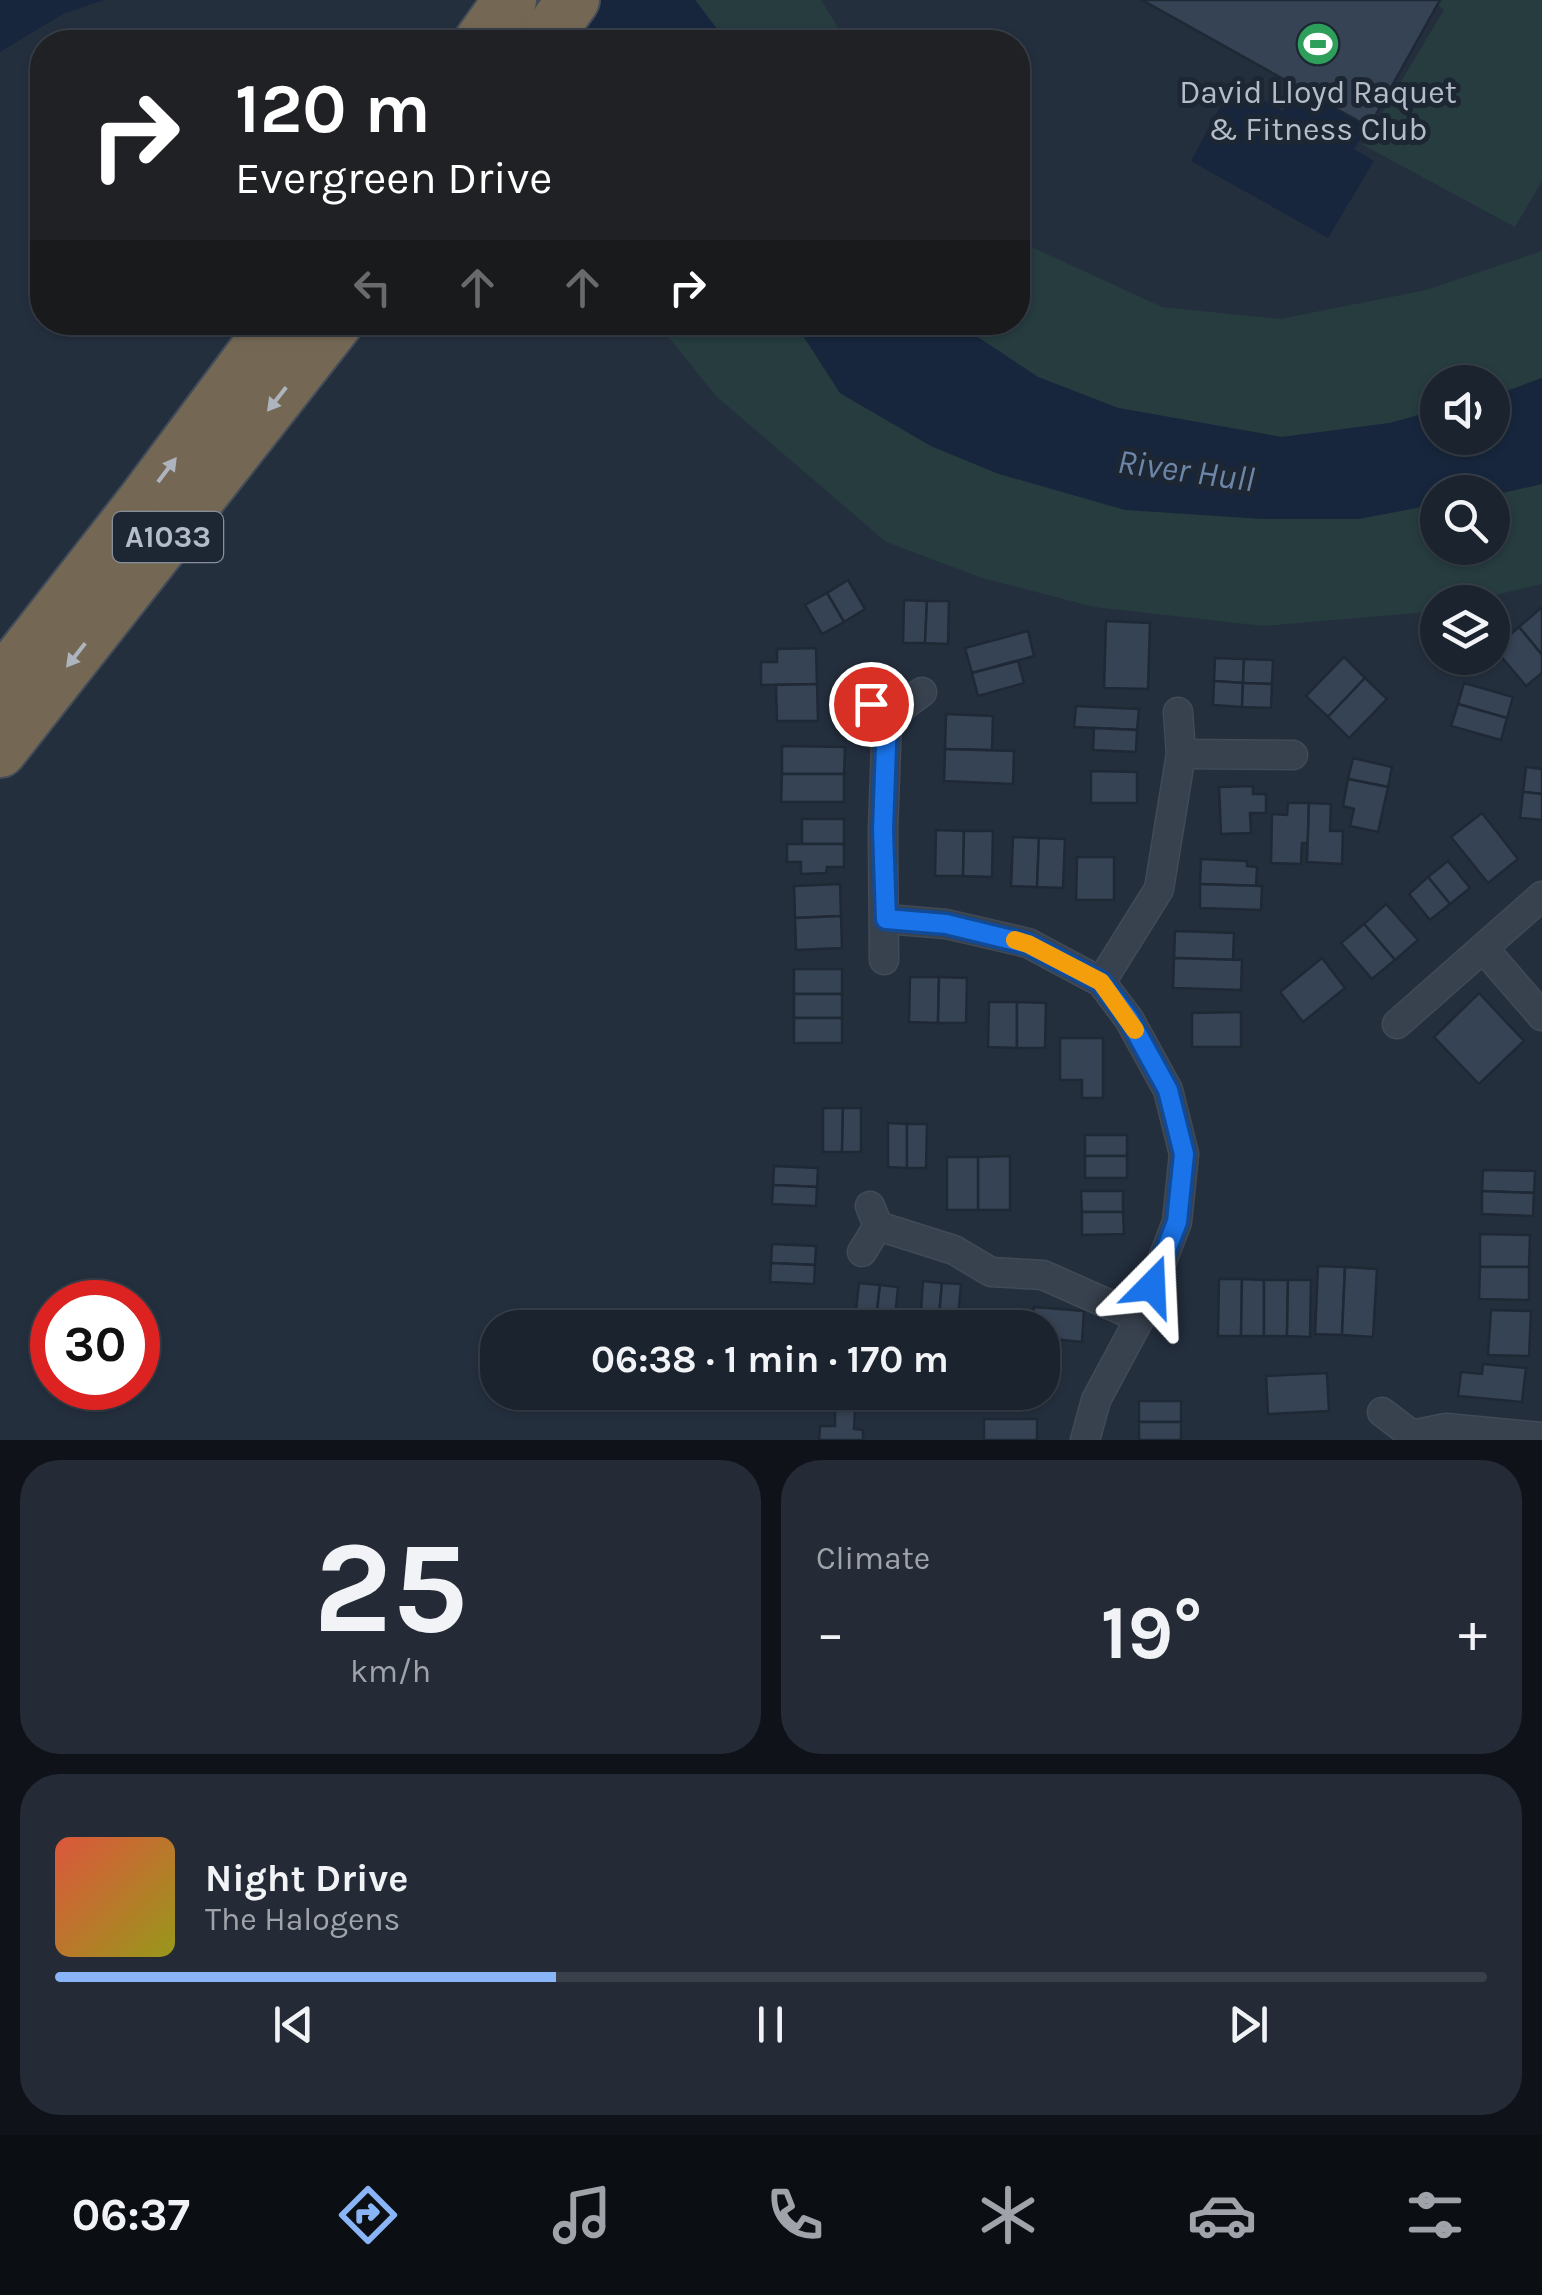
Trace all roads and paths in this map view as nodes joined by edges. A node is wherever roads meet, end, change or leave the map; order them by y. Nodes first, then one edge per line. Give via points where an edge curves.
1 (510, 0) edge
2 (573, 0) edge
3 (489, 30) edge
4 (552, 30) edge
5 (266, 335) edge
6 (327, 335) edge
7 (0, 685) edge
8 (855, 690) dead end
9 (922, 692) dead end
10 (1178, 712) dead end
11 (887, 718) junction
12 (0, 750) edge
13 (1181, 754) junction
14 (1293, 755) dead end
15 (1542, 896) edge
16 (886, 919) junction
17 (1484, 949) junction
18 (884, 960) dead end
19 (1101, 982) junction
20 (1542, 1016) edge
21 (1397, 1024) dead end
22 (862, 1252) dead end
23 (1140, 1318) junction
24 (1382, 1412) dead end
25 (1542, 1436) edge
26 (1412, 1438) edge
27 (1085, 1440) edge

1 - 3 highway
2 - 4 highway
7 -> 5 highway, A1033
6 -> 12 highway, A1033
8 - 11 street
9 - 11 street
10 - 13 street
11 - 16 street
13 - 14 street
13 - 19 street via 1158,889
15 - 17 street
16 - 18 street
16 - 19 street via 946,924 1028,944
17 - 20 street
17 - 21 street
19 - 23 street via 1168,1090 1184,1154 1177,1222
22 - 23 street via 874,1216 991,1272 1043,1275
23 - 27 street via 1096,1400
24 - 26 street
25 - 26 street via 1446,1428

